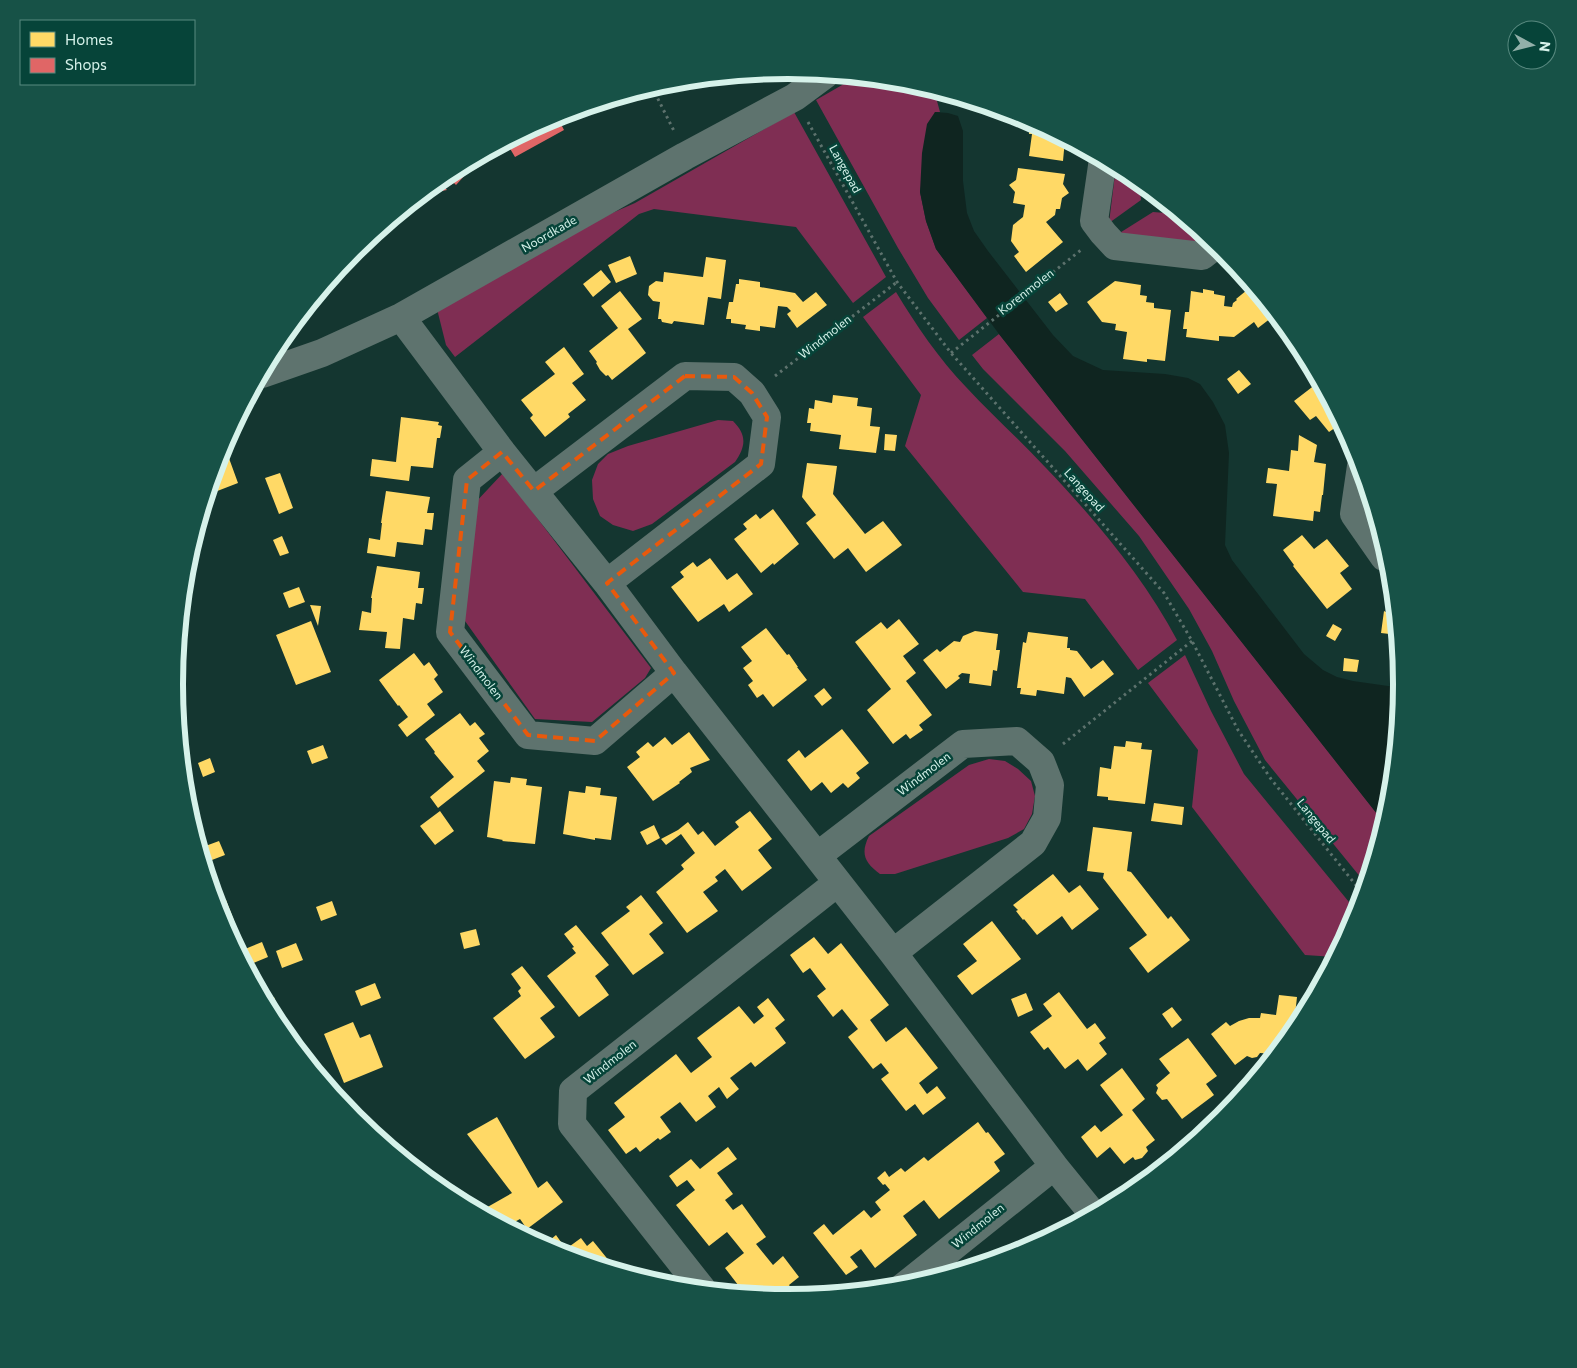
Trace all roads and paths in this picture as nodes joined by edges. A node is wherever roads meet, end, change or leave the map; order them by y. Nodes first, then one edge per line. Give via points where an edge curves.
1 (818, 80) edge
2 (655, 94) edge
3 (795, 97) junction
4 (685, 156) junction
5 (1102, 167) edge
6 (1103, 233) junction
7 (1210, 250) edge
8 (897, 282) junction
9 (401, 317) junction
10 (951, 353) junction
11 (270, 371) edge
12 (752, 393) junction
13 (502, 452) junction
14 (1359, 481) edge
15 (534, 491) junction
16 (1378, 548) edge
17 (607, 583) junction
18 (1192, 642) junction
19 (674, 673) junction
20 (1041, 762) junction
21 (817, 856) junction
22 (837, 883) junction
23 (1358, 888) edge
24 (893, 953) junction
25 (1054, 1166) junction
26 (1089, 1209) edge
27 (917, 1276) edge
28 (696, 1282) edge

1 - 3 street, Noordkade
2 - 4 path
3 - 4 street, Noordkade
3 - 8 path, Langepad
4 - 9 street, Noordkade
5 - 6 street via 1094,221
6 - 7 street via 1116,246 1202,256
6 - 10 path, Korenmolen
8 - 10 path, Langepad
8 - 12 path, Windmolen
9 - 11 street, Noordkade via 322,353
9 - 13 street
10 - 18 path, Langepad via 1164,593
12 - 15 street via 734,377 685,376
12 - 17 street via 767,417 762,464
13 - 15 street
13 - 19 street, Windmolen via 467,480 450,632 528,735 595,741
14 - 16 street via 1354,514
15 - 17 street
17 - 19 street
18 - 20 path
18 - 23 path, Langepad via 1238,730 1271,779
19 - 21 street
20 - 21 street, Windmolen via 1017,741 963,744
20 - 24 street, Windmolen via 1050,785 1047,818 1033,843
21 - 22 street
22 - 24 street
22 - 28 street, Windmolen via 573,1091 572,1124
24 - 25 street
25 - 26 street
25 - 27 street, Windmolen

